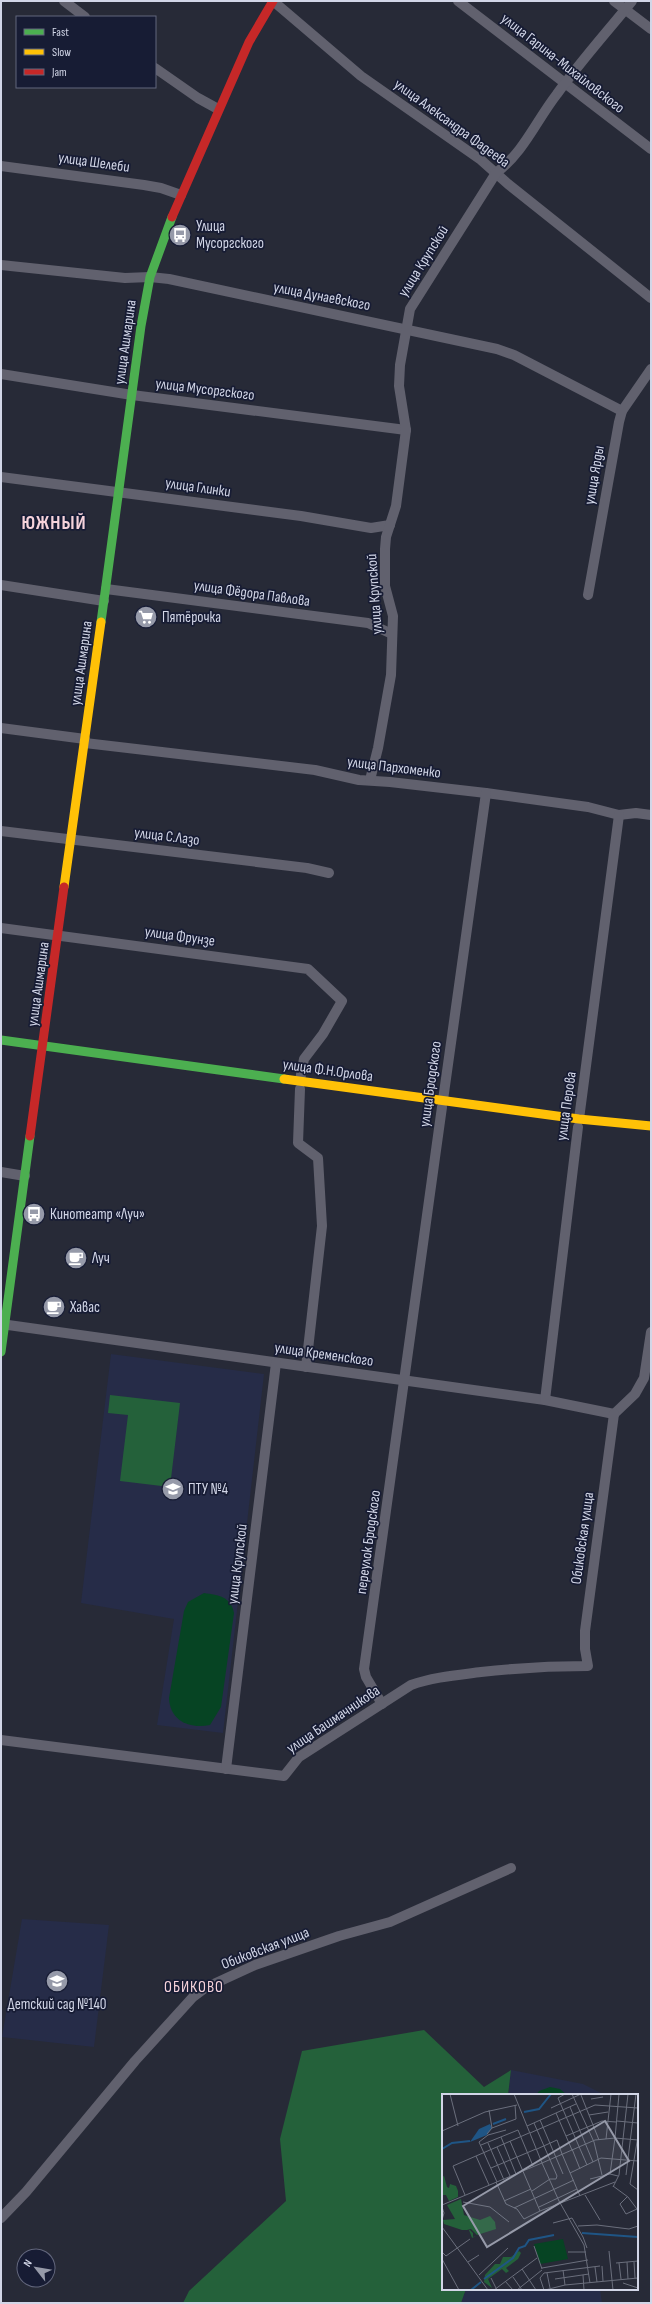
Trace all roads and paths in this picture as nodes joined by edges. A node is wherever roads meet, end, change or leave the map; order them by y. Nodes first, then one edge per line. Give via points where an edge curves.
1 (64, 1) edge
2 (273, 1) edge
3 (458, 1) edge
4 (614, 1) edge
5 (632, 1) edge
6 (625, 10) junction
7 (84, 16) edge
8 (651, 29) edge
9 (156, 69) edge
10 (564, 84) junction
11 (218, 109) junction
12 (651, 149) edge
13 (1, 166) edge
14 (496, 173) junction
15 (181, 196) junction
16 (1, 266) edge
17 (150, 277) junction
18 (651, 298) edge
19 (406, 329) junction
20 (651, 369) edge
21 (1, 374) edge
22 (132, 395) junction
23 (622, 411) junction
24 (406, 430) junction
25 (1, 477) edge
26 (119, 492) junction
27 (390, 525) junction
28 (1, 585) edge
29 (106, 589) junction
30 (588, 595) dead end
31 (104, 601) junction
32 (392, 634) junction
33 (1, 728) edge
34 (85, 741) junction
35 (370, 780) junction
36 (486, 793) junction
37 (619, 815) junction
38 (651, 815) edge
39 (1, 831) edge
40 (72, 840) junction
41 (329, 873) dead end
42 (1, 928) edge
43 (58, 935) junction
44 (1, 1040) edge
45 (43, 1045) junction
46 (1, 1049) edge
47 (42, 1055) junction
48 (300, 1084) junction
49 (442, 1104) junction
50 (579, 1123) junction
51 (651, 1126) edge
52 (651, 1134) edge
53 (1, 1172) edge
54 (25, 1176) junction
55 (3, 1324) edge
56 (651, 1332) edge
57 (1, 1352) edge
58 (276, 1363) junction
59 (306, 1367) junction
60 (405, 1380) junction
61 (545, 1400) junction
62 (614, 1414) junction
63 (588, 1666) joint
64 (382, 1704) junction
65 (1, 1740) edge
66 (226, 1769) junction
67 (511, 1868) dead end
68 (1, 2218) edge

1 - 7 street
2 - 11 street, улица Ашмарина via 249,42
2 - 14 street, улица Александра Фадеева via 361,76 458,143
3 - 10 street, улица Гарина-Михайловского
4 - 6 street
5 - 6 street, улица Крупской
6 - 8 street
6 - 10 street, улица Крупской
9 - 11 street
10 - 12 street, улица Гарина-Михайловского
10 - 14 street, улица Крупской via 521,150 510,163
11 - 15 street, улица Ашмарина
13 - 15 street, улица Шелеби via 144,184
14 - 18 street, улица Александра Фадеева
14 - 19 street, улица Крупской via 410,310
15 - 17 street, улица Ашмарина
16 - 17 street, улица Дунаевского via 125,278
17 - 19 street, улица Дунаевского
17 - 22 street, улица Ашмарина
19 - 23 street, улица Дунаевского via 508,353
19 - 24 street, улица Крупской via 399,386
20 - 23 street, улица Ярды
21 - 22 street, улица Мусоргского
22 - 24 street, улица Мусоргского
22 - 26 street, улица Ашмарина
23 - 30 street, улица Ярды
24 - 27 street, улица Крупской via 396,506
25 - 26 street, улица Глинки
26 - 27 street, улица Глинки via 331,520 371,528
26 - 29 street, улица Ашмарина
27 - 32 street, улица Крупской via 385,549 385,586 394,616
28 - 31 street
29 - 31 street, улица Ашмарина
29 - 32 street, улица Фёдора Павлова via 368,623
31 - 34 street, улица Ашмарина
32 - 35 street, улица Крупской via 391,675
33 - 34 street, улица Пархоменко
34 - 35 street, улица Пархоменко via 315,770
34 - 40 street, улица Ашмарина
35 - 36 street, улица Пархоменко
36 - 37 street, улица Пархоменко via 588,807
36 - 49 street, улица Бродского
37 - 38 street, улица Пархоменко
37 - 50 street, улица Перова
39 - 40 street, улица С.Лазо
40 - 41 street, улица С.Лазо via 307,868
40 - 43 street, улица Ашмарина
42 - 43 street, улица Фрунзе
43 - 45 street, улица Ашмарина
43 - 48 street, улица Фрунзе via 308,969 342,1001 323,1034 304,1059
44 - 45 street, улица Ф.Н.Орлова
45 - 47 street, улица Ашмарина
45 - 48 street, улица Ф.Н.Орлова
46 - 47 street, улица Ф.Н.Орлова
47 - 48 street, улица Ф.Н.Орлова
47 - 54 street, улица Ашмарина
48 - 49 street, улица Ф.Н.Орлова
48 - 59 street via 298,1143 318,1158 322,1226
49 - 50 street, улица Ф.Н.Орлова
49 - 60 street, улица Бродского
50 - 51 street, улица Ф.Н.Орлова
50 - 52 street, улица Ф.Н.Орлова
50 - 61 street, улица Перова
53 - 54 street
54 - 55 street, улица Ашмарина
55 - 57 street, улица Ашмарина
55 - 58 street, улица Кременского
56 - 62 street via 644,1378 635,1394
58 - 59 street, улица Кременского
58 - 66 street, улица Крупской
59 - 60 street, улица Кременского
60 - 61 street, улица Кременского
60 - 64 street, переулок Бродского via 364,1669
61 - 62 street, улица Кременского
62 - 63 street, Обиковская улица via 585,1630
63 - 64 street, улица Башмачникова via 540,1666 461,1674 411,1685
64 - 66 street, улица Башмачникова via 299,1757 284,1776
65 - 66 street, улица Башмачникова
67 - 68 street, Обиковская улица via 390,1922 339,1936 255,1965 205,1988 193,1997 136,2061 26,2192

